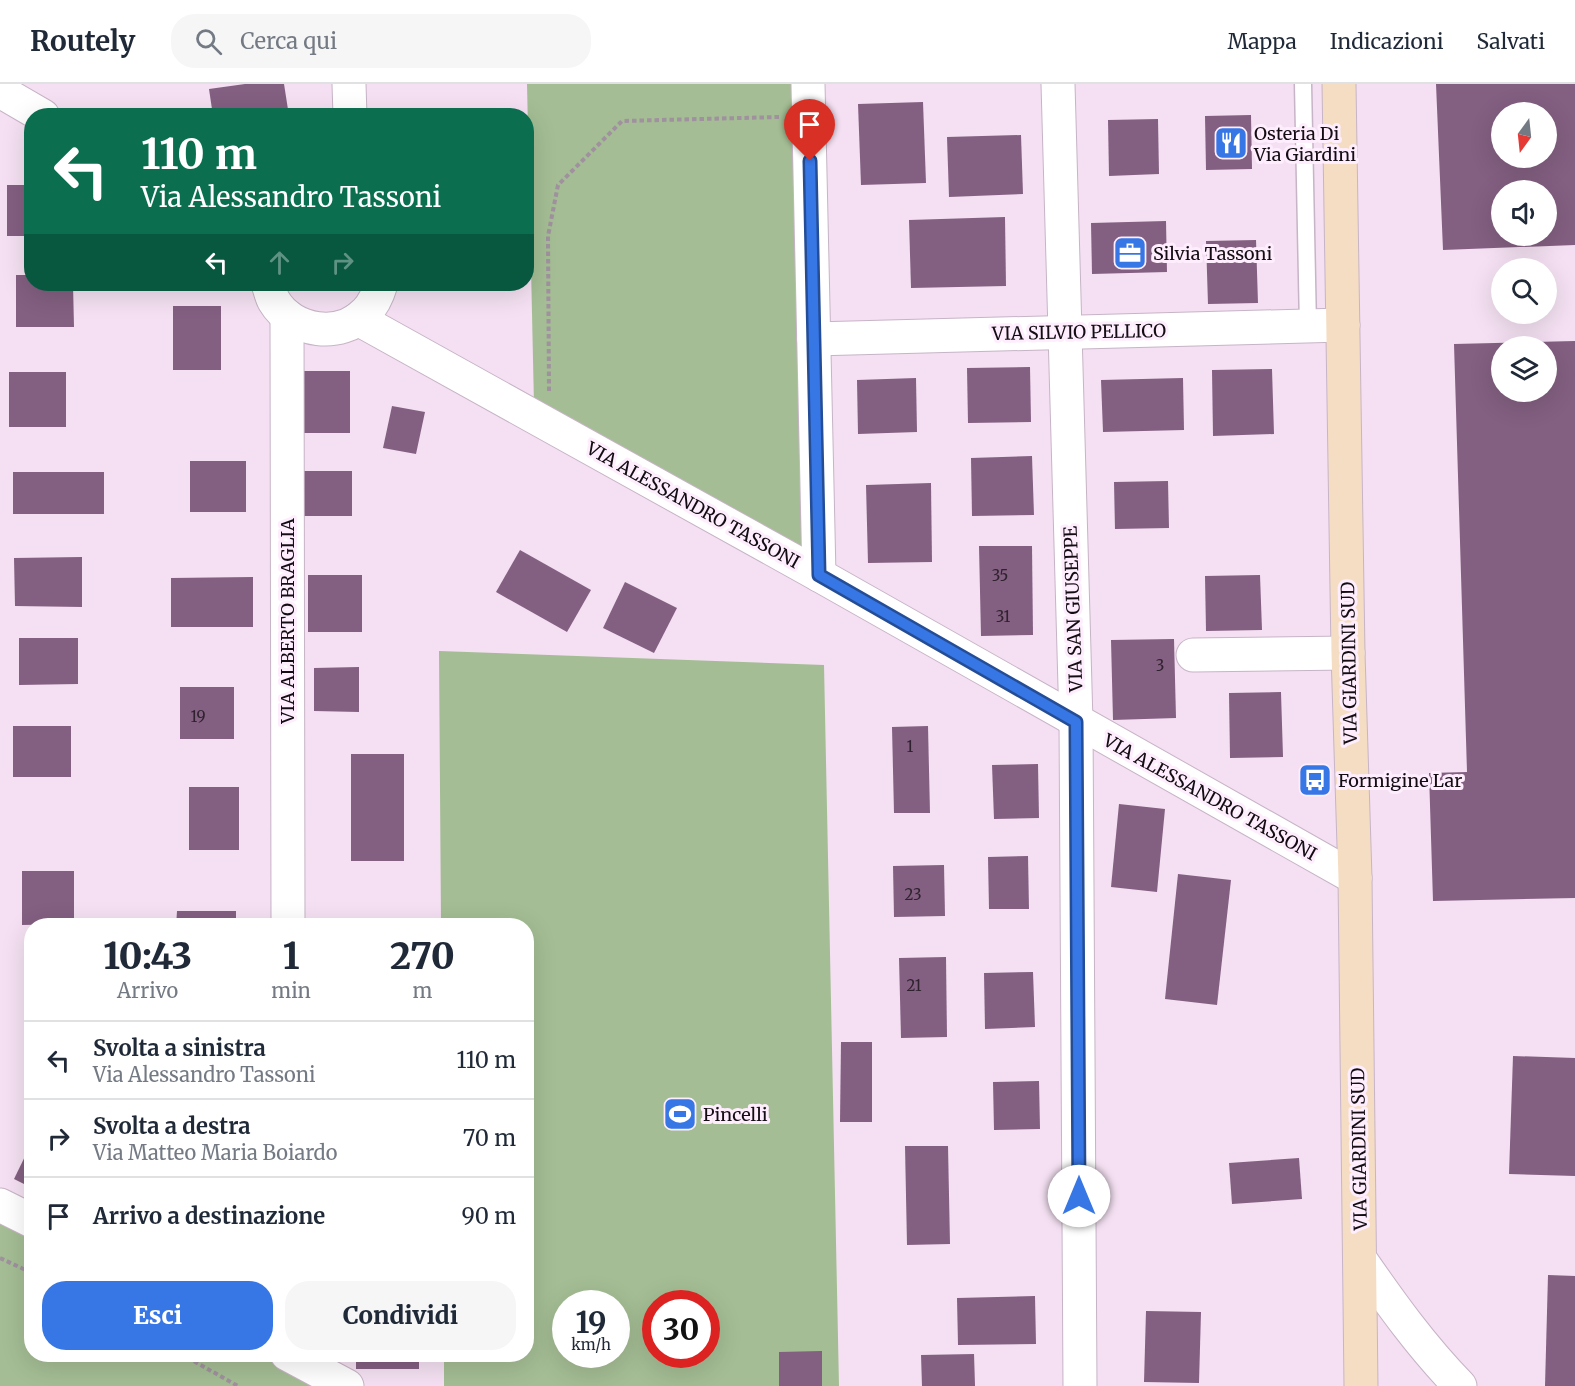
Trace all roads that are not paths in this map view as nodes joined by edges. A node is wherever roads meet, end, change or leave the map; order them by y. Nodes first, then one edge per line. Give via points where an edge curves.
1 (349, 84) edge
2 (808, 84) edge
3 (1058, 84) edge
4 (1303, 84) edge
5 (1339, 84) edge
6 (9, 91) edge
7 (32, 108) edge
8 (350, 108) edge
9 (270, 291) edge
10 (371, 301) edge
11 (287, 316) junction
12 (1343, 325) junction
13 (1308, 327) junction
14 (1065, 332) junction
15 (814, 339) junction
16 (819, 575) junction
17 (1348, 653) junction
18 (1193, 655) dead end
19 (1076, 722) junction
20 (1355, 878) junction
21 (288, 918) edge
22 (0, 1205) edge
23 (24, 1217) edge
24 (1360, 1259) junction
25 (301, 1362) edge
26 (347, 1386) edge
27 (1080, 1386) edge
28 (1361, 1386) edge
29 (1460, 1386) edge

1 - 8 street
2 - 15 street
3 - 14 street, VIA SAN GIUSEPPE
4 - 13 lane
5 - 12 main road, VIA GIARDINI SUD
6 - 7 street
9 - 11 street
10 - 11 street, VIA ALESSANDRO TASSONI via 341,327 322,330 303,326
10 - 16 street, VIA ALESSANDRO TASSONI via 406,345
11 - 21 street, VIA ALBERTO BRAGLIA
12 - 13 street, VIA SILVIO PELLICO
12 - 17 main road, VIA GIARDINI SUD
13 - 14 street, VIA SILVIO PELLICO
14 - 15 street, VIA SILVIO PELLICO
14 - 19 street, VIA SAN GIUSEPPE
15 - 16 street
16 - 19 street, VIA ALESSANDRO TASSONI
17 - 18 street
17 - 20 main road, VIA GIARDINI SUD
19 - 20 street, VIA ALESSANDRO TASSONI
19 - 27 street, VIA SAN GIUSEPPE
20 - 24 main road, VIA GIARDINI SUD
22 - 23 street
24 - 28 main road, VIA GIARDINI SUD
24 - 29 street via 1395,1310
25 - 26 street

